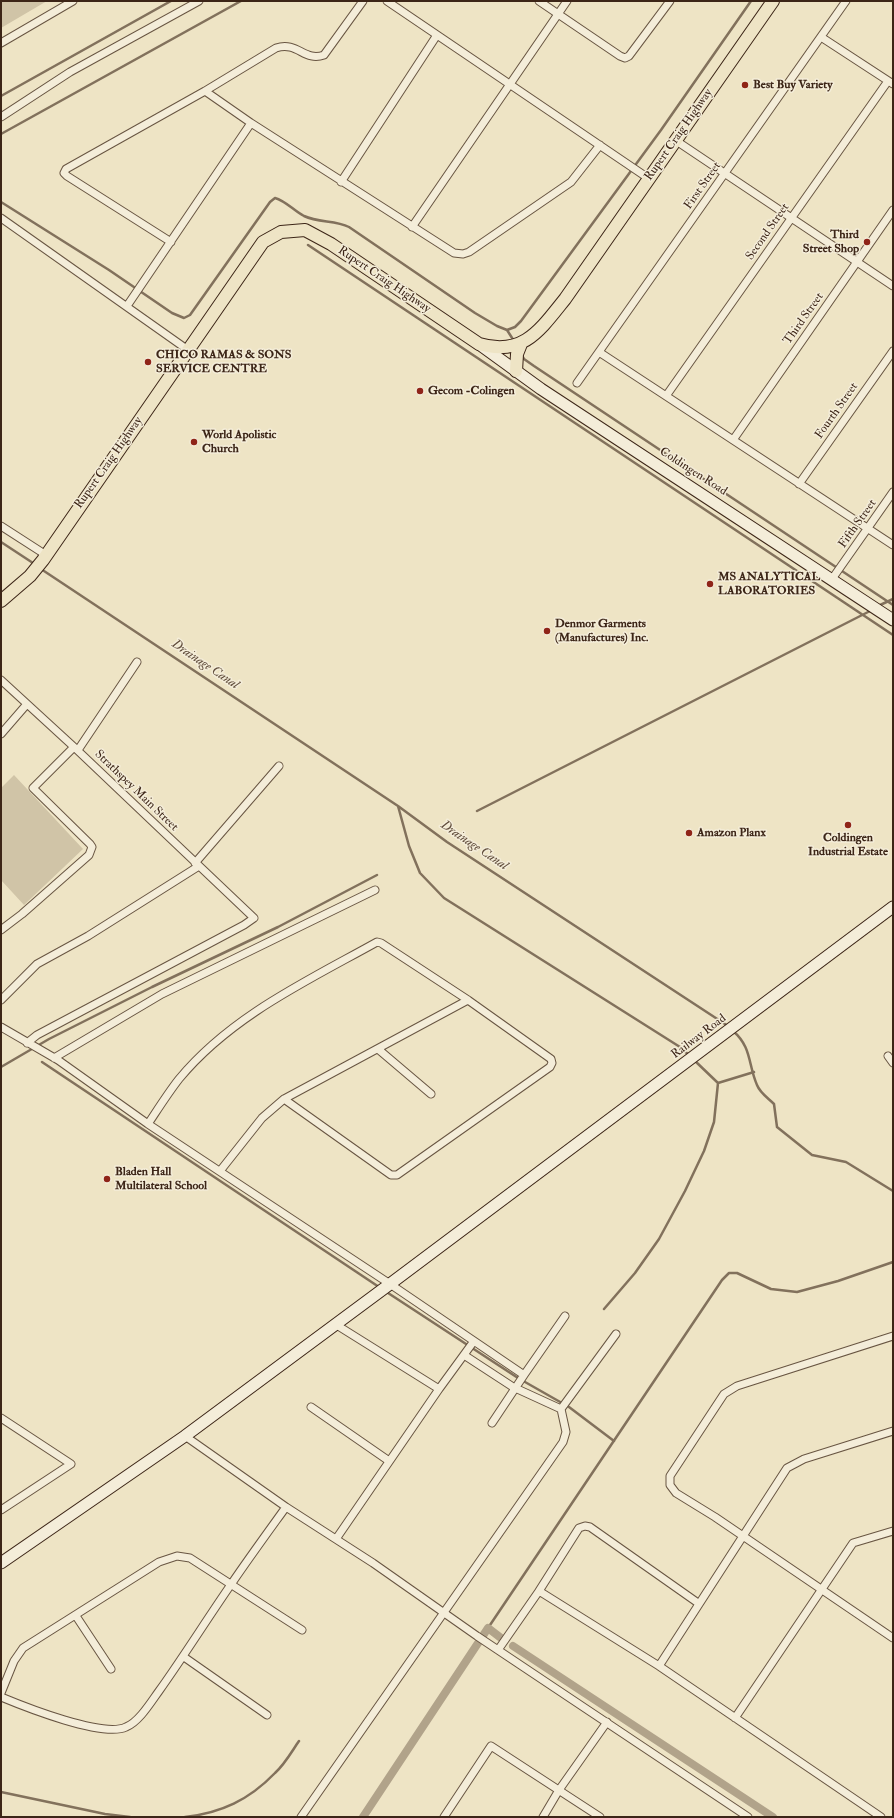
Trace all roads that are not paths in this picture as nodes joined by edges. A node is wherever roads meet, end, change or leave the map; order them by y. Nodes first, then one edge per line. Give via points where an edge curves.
1 (73, 1) edge
2 (199, 1) edge
3 (364, 1) edge
4 (387, 1) edge
5 (540, 1) edge
6 (567, 1) edge
7 (670, 1) edge
8 (773, 1) edge
9 (846, 1) edge
10 (558, 14) junction
11 (437, 35) junction
12 (821, 37) junction
13 (1, 43) edge
14 (891, 83) edge
15 (509, 84) junction
16 (205, 91) junction
17 (1, 117) edge
18 (251, 123) junction
19 (675, 140) junction
20 (600, 145) junction
21 (725, 174) junction
22 (648, 178) junction
23 (341, 182) junction
24 (893, 210) edge
25 (1, 218) edge
26 (792, 218) junction
27 (412, 227) junction
28 (171, 242) junction
29 (857, 262) junction
30 (893, 286) edge
31 (127, 306) junction
32 (479, 344) junction
33 (521, 344) junction
34 (188, 350) junction
35 (893, 350) edge
36 (599, 352) junction
37 (516, 371) junction
38 (577, 384) dead end
39 (666, 396) junction
40 (733, 440) junction
41 (799, 484) junction
42 (893, 492) edge
43 (1, 526) edge
44 (868, 529) junction
45 (893, 545) edge
46 (44, 558) junction
47 (836, 574) junction
48 (1, 601) edge
49 (893, 620) edge
50 (137, 662) dead end
51 (1, 680) edge
52 (27, 704) junction
53 (1, 734) edge
54 (76, 749) junction
55 (279, 766) dead end
56 (197, 865) junction
57 (375, 890) dead end
58 (893, 907) edge
59 (1, 930) edge
60 (1, 1000) edge
61 (468, 1000) junction
62 (1, 1027) edge
63 (26, 1042) junction
64 (378, 1049) junction
65 (888, 1056) dead end
66 (54, 1058) junction
67 (893, 1063) edge
68 (431, 1094) dead end
69 (284, 1099) junction
70 (148, 1124) junction
71 (220, 1172) junction
72 (390, 1284) junction
73 (565, 1316) dead end
74 (335, 1324) junction
75 (616, 1334) dead end
76 (893, 1336) edge
77 (474, 1341) junction
78 (464, 1355) junction
79 (524, 1375) junction
80 (515, 1388) junction
81 (439, 1389) junction
82 (311, 1408) dead end
83 (561, 1409) junction
84 (1, 1418) edge
85 (492, 1423) dead end
86 (893, 1431) edge
87 (185, 1436) junction
88 (389, 1461) junction
89 (286, 1507) junction
90 (1, 1510) edge
91 (893, 1531) edge
92 (743, 1536) junction
93 (336, 1539) junction
94 (1, 1563) edge
95 (232, 1584) junction
96 (820, 1590) junction
97 (539, 1591) junction
98 (698, 1603) junction
99 (443, 1612) junction
100 (76, 1616) junction
101 (302, 1630) dead end
102 (893, 1638) edge
103 (498, 1650) junction
104 (184, 1657) junction
105 (659, 1666) junction
106 (111, 1669) dead end
107 (1, 1693) edge
108 (1, 1697) edge
109 (267, 1715) dead end
110 (735, 1718) junction
111 (607, 1722) junction
112 (559, 1790) junction
113 (301, 1817) edge
114 (444, 1817) edge
115 (543, 1817) edge
116 (600, 1817) edge
117 (748, 1817) edge
118 (881, 1817) edge

1 - 13 street
2 - 17 street via 70,72
3 - 16 street via 324,55 312,57 291,46 276,48
4 - 11 street
5 - 10 street
6 - 10 street
7 - 10 street via 625,58
8 - 19 main road, Rupert Craig Highway
9 - 12 street, First Street
10 - 15 street
11 - 15 street
11 - 23 street
12 - 14 street
12 - 21 street, First Street
14 - 26 street, Second Street
15 - 20 street
15 - 27 street
16 - 18 street
16 - 28 street via 66,169 64,173
18 - 23 street
18 - 28 street
19 - 21 street
19 - 22 main road, Rupert Craig Highway
20 - 22 street
20 - 27 street via 571,182 470,252 454,253
21 - 26 street
21 - 36 street, First Street
22 - 33 main road, Rupert Craig Highway via 565,299 539,331
23 - 27 street
24 - 29 street, Third Street
25 - 31 street
26 - 29 street
26 - 39 street, Second Street
28 - 31 street
29 - 30 street
29 - 40 street, Third Street
31 - 34 street
32 - 33 main road, Rupert Craig Highway via 506,347
32 - 34 main road, Rupert Craig Highway via 331,244 304,230 293,230 280,232 263,242
32 - 37 main road, Coldingen Road
33 - 37 main road via 517,354
34 - 46 main road, Rupert Craig Highway
35 - 41 street, Fourth Street
36 - 38 street, First Street
36 - 39 street
37 - 47 main road, Coldingen Road
39 - 40 street
40 - 41 street
41 - 44 street
42 - 44 street, Fifth Street
43 - 46 street
44 - 45 street
44 - 47 street, Fifth Street
46 - 48 main road, Rupert Craig Highway via 30,576
47 - 49 main road, Coldingen Road
50 - 54 street
51 - 52 street, Strathspey Main Street
52 - 53 street
52 - 54 street, Strathspey Main Street
54 - 56 street, Strathspey Main Street
54 - 59 street via 33,788 90,844 89,855
55 - 56 street
56 - 60 street via 88,936 37,964
56 - 63 street, Strathspey Main Street via 254,918
57 - 66 street via 162,994
58 - 72 main road, Railway Road
61 - 64 street
61 - 69 street via 551,1059 552,1063 550,1067 396,1175 391,1175
61 - 70 street via 381,942 377,942 250,1014 213,1044 179,1078
62 - 63 street
63 - 66 street
64 - 68 street
64 - 69 street
65 - 67 street
66 - 70 street
69 - 71 street via 262,1118
70 - 71 street
71 - 72 street
72 - 74 main road, Railway Road
72 - 77 street
73 - 79 street
74 - 81 street
74 - 87 main road, Railway Road
75 - 83 street
76 - 92 street via 737,1386 724,1394 670,1476 670,1484 676,1493
77 - 78 street
77 - 79 street
78 - 80 street
78 - 81 street
79 - 80 street
80 - 83 street
80 - 85 street
81 - 88 street
82 - 88 street
83 - 99 street via 566,1432 563,1442
84 - 90 street via 71,1464
86 - 92 street via 793,1463 787,1468
87 - 89 street
87 - 94 main road, Railway Road
88 - 93 street
89 - 93 street
89 - 95 street
91 - 96 street via 853,1543
92 - 96 street
92 - 98 street
93 - 99 street
95 - 100 street via 190,1558 177,1556 159,1562
95 - 101 street
95 - 104 street
96 - 102 street
96 - 110 street
97 - 98 street via 579,1528 585,1526
97 - 103 street
97 - 105 street
98 - 105 street
99 - 103 street
99 - 113 street
100 - 106 street
100 - 107 street via 23,1648 14,1661
103 - 111 street
104 - 108 street via 143,1713 126,1727 110,1730 81,1724 30,1710
104 - 109 street
105 - 110 street
110 - 118 street
111 - 112 street
111 - 117 street
112 - 114 street via 491,1746
112 - 115 street
112 - 116 street

